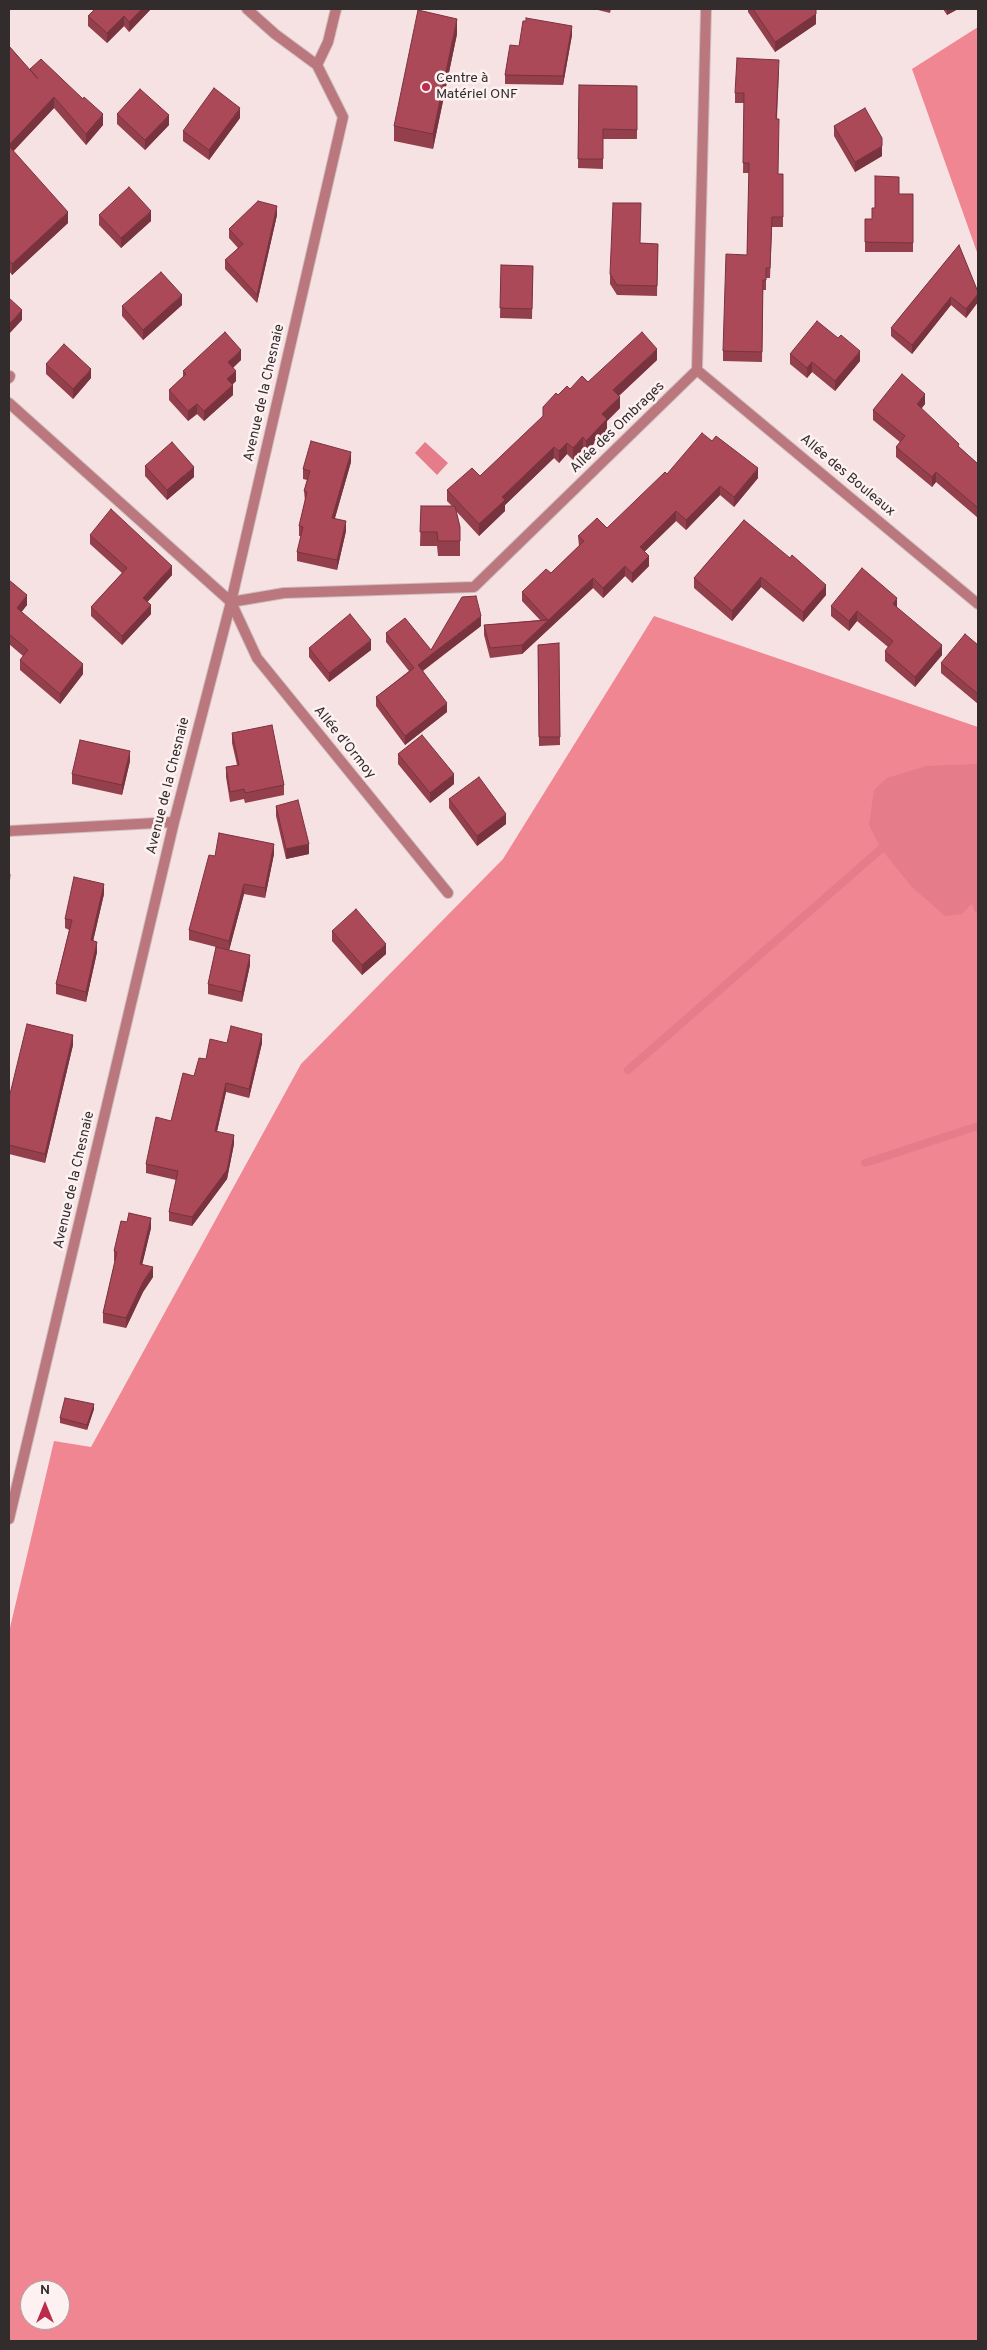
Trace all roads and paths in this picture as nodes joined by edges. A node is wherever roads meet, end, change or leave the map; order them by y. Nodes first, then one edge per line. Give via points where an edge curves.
1 (247, 9) edge
2 (336, 9) edge
3 (706, 9) edge
4 (317, 65) junction
5 (697, 370) junction
6 (9, 403) edge
7 (230, 602) junction
8 (978, 604) edge
9 (174, 822) junction
10 (9, 831) edge
11 (448, 893) dead end
12 (9, 1518) edge

1 - 4 street
2 - 4 street via 328,42
3 - 5 street
4 - 7 street, Avenue de la Chesnaie via 343,117
5 - 7 street, Allée des Ombrages via 474,587 284,594
5 - 8 street, Allée des Bouleaux
6 - 7 street
7 - 9 street, Avenue de la Chesnaie
7 - 11 street, Allée d'Ormoy via 257,658
9 - 10 street
9 - 12 street, Avenue de la Chesnaie

